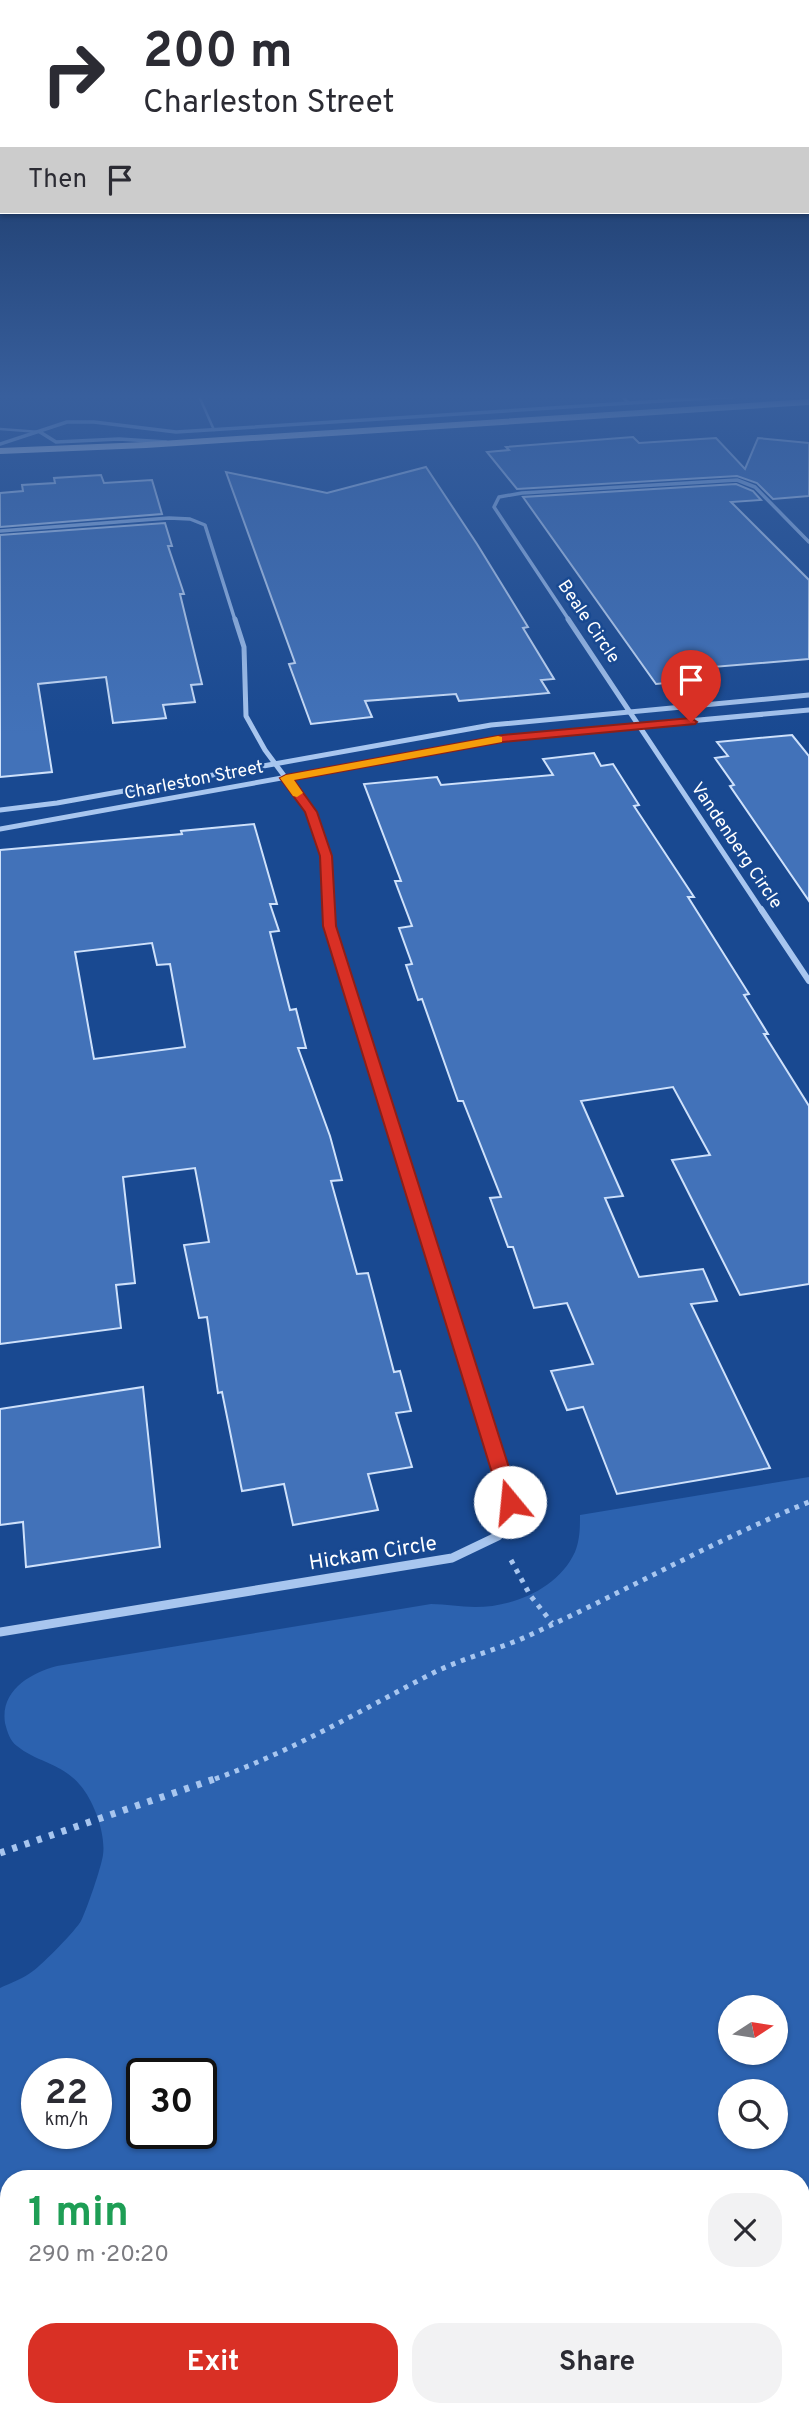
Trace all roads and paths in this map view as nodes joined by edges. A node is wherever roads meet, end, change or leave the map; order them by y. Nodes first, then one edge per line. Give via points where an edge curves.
1 (495, 509) edge
2 (776, 509) edge
3 (0, 531) edge
4 (809, 542) edge
5 (809, 695) edge
6 (809, 710) edge
7 (631, 711) junction
8 (640, 726) junction
9 (275, 763) junction
10 (286, 778) junction
11 (0, 810) edge
12 (0, 829) edge
13 (809, 981) edge
14 (809, 1502) edge
15 (498, 1536) junction
16 (552, 1623) junction
17 (0, 1632) edge
18 (0, 1853) edge

1 - 7 street, Beale Circle
2 - 4 street, Beale Circle
3 - 9 street via 169,519 205,525 244,647 246,716
5 - 7 street, Charleston Street
6 - 8 street, Charleston Street
7 - 8 street, Beale Circle
7 - 9 street, Charleston Street via 491,725
8 - 10 street, Charleston Street via 503,738
8 - 13 street, Vandenberg Circle
9 - 10 street
9 - 11 street, Charleston Street
10 - 12 street, Charleston Street
10 - 15 street via 311,812 326,856 329,926 510,1502
14 - 16 path
15 - 16 path via 530,1595
15 - 17 street, Hickam Circle via 452,1558
16 - 18 path via 433,1673 268,1760

